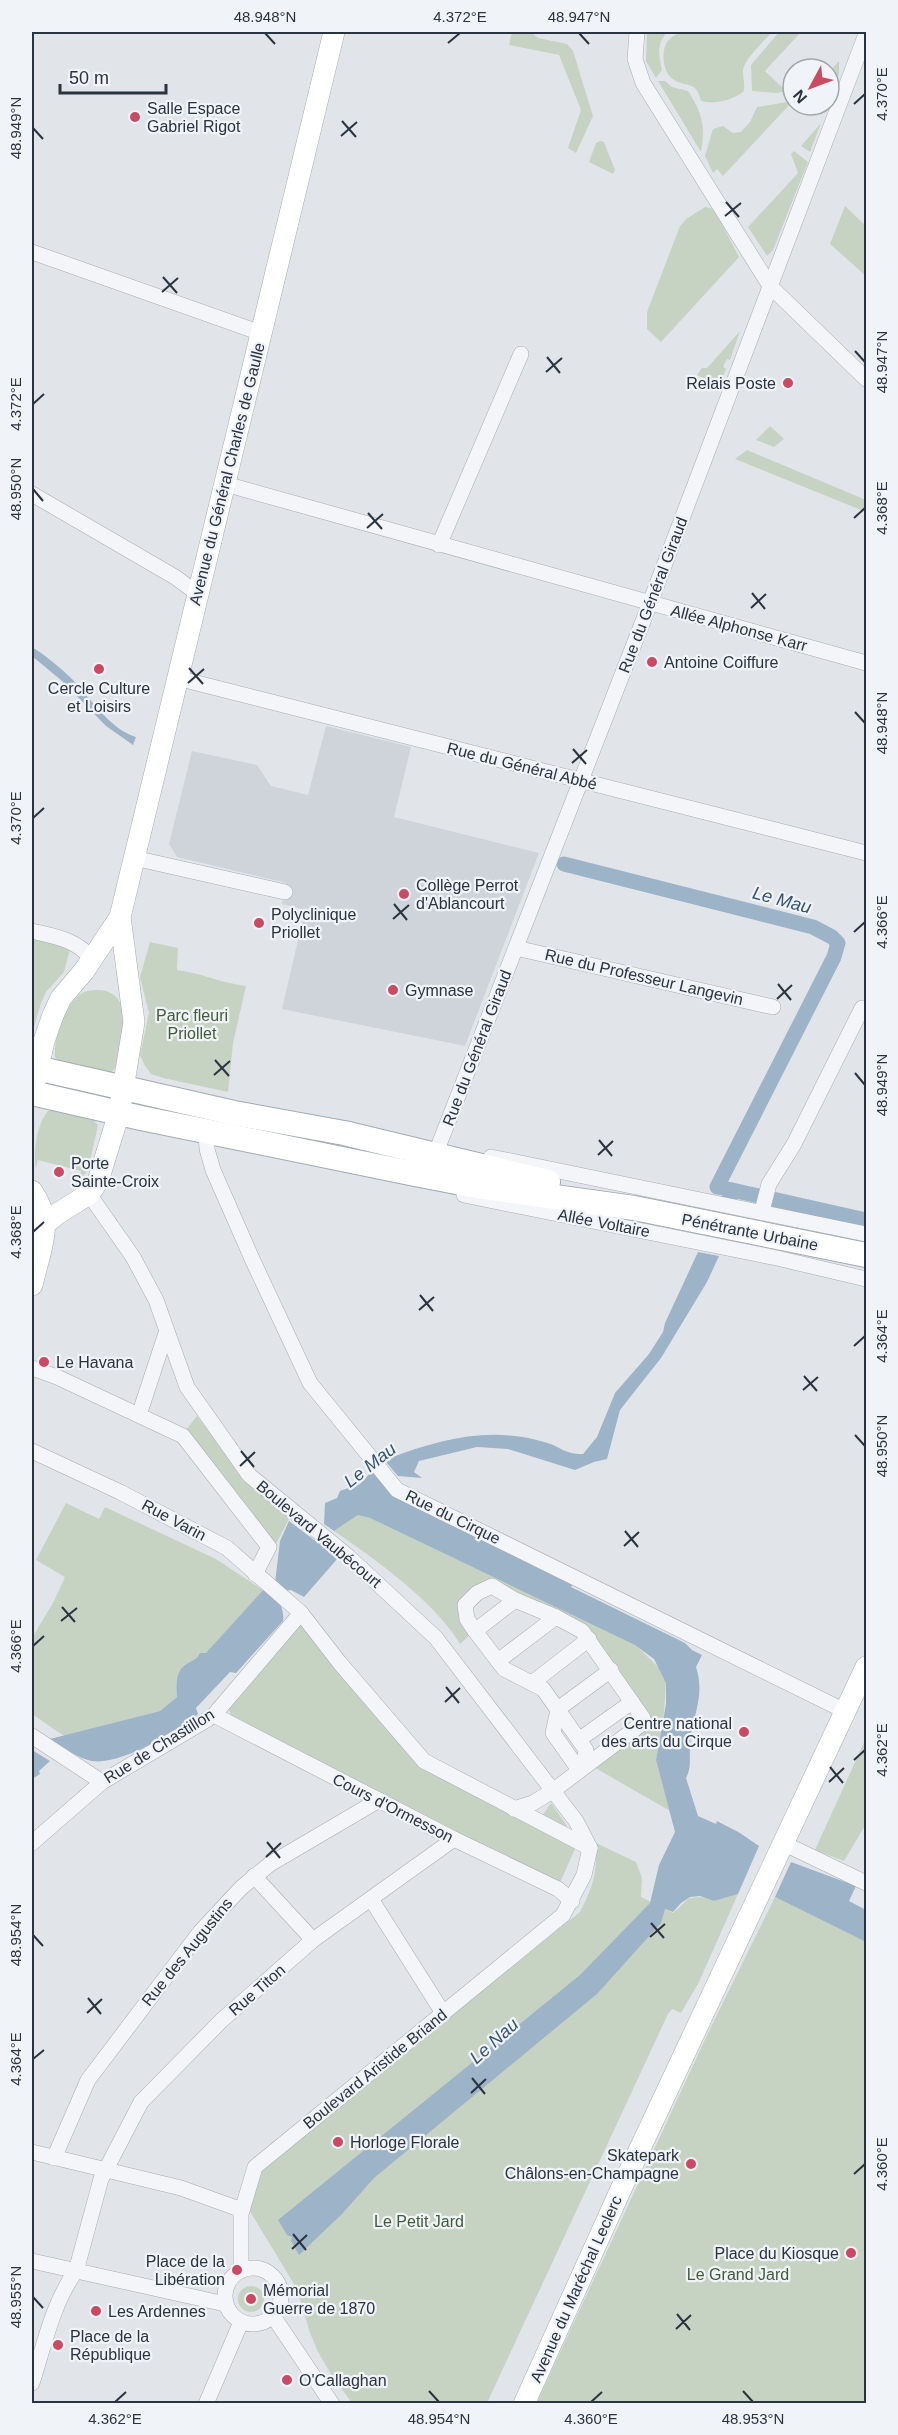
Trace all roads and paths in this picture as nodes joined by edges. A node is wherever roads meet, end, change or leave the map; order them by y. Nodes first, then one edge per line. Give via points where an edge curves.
1 (334, 32) edge
2 (637, 32) edge
3 (867, 34) edge
4 (32, 252) edge
5 (770, 286) junction
6 (261, 333) junction
7 (520, 354) dead end
8 (867, 379) edge
9 (225, 484) junction
10 (32, 494) edge
11 (439, 545) junction
12 (198, 594) junction
13 (650, 604) junction
14 (867, 663) edge
15 (177, 678) junction
16 (581, 781) junction
17 (867, 853) edge
18 (134, 858) junction
19 (285, 892) dead end
20 (120, 916) junction
21 (32, 931) edge
22 (516, 948) junction
23 (93, 959) junction
24 (125, 969) junction
25 (773, 1007) dead end
26 (862, 1008) dead end
27 (35, 1067) edge
28 (124, 1087) junction
29 (32, 1094) edge
30 (119, 1113) junction
31 (206, 1132) junction
32 (435, 1155) junction
33 (345, 1160) junction
34 (32, 1185) edge
35 (32, 1191) edge
36 (85, 1197) junction
37 (634, 1208) junction
38 (763, 1208) junction
39 (46, 1223) junction
40 (867, 1234) edge
41 (867, 1255) edge
42 (867, 1279) edge
43 (32, 1285) edge
44 (166, 1333) junction
45 (32, 1368) edge
46 (139, 1415) junction
47 (32, 1451) edge
48 (255, 1574) junction
49 (515, 1600) junction
50 (301, 1613) junction
51 (556, 1617) junction
52 (475, 1631) junction
53 (589, 1639) junction
54 (498, 1661) junction
55 (867, 1667) edge
56 (611, 1670) junction
57 (532, 1683) junction
58 (632, 1702) junction
59 (558, 1710) junction
60 (845, 1711) junction
61 (214, 1714) junction
62 (36, 1739) edge
63 (581, 1741) junction
64 (601, 1753) junction
65 (579, 1770) junction
66 (102, 1782) junction
67 (554, 1790) junction
68 (379, 1800) junction
69 (514, 1809) junction
70 (533, 1819) junction
71 (454, 1839) junction
72 (32, 1843) edge
73 (785, 1844) junction
74 (590, 1848) junction
75 (254, 1876) junction
76 (867, 1883) edge
77 (371, 1899) junction
78 (572, 1901) junction
79 (313, 1940) junction
80 (443, 2013) junction
81 (32, 2152) edge
82 (54, 2158) junction
83 (102, 2174) junction
84 (242, 2211) junction
85 (32, 2261) edge
86 (241, 2270) junction
87 (76, 2271) junction
88 (225, 2304) junction
89 (273, 2316) junction
90 (241, 2322) junction
91 (32, 2383) edge
92 (206, 2403) edge
93 (332, 2403) edge
94 (524, 2403) edge

1 - 6 main road, Avenue du Général Charles de Gaulle
2 - 5 street via 635,59 643,83
3 - 5 street, Rue du Général Giraud
4 - 6 street
5 - 8 street
5 - 13 street, Rue du Général Giraud
6 - 9 main road, Avenue du Général Charles de Gaulle
7 - 11 street
9 - 11 street, Allée Alphonse Karr
9 - 12 main road, Avenue du Général Charles de Gaulle
10 - 12 street
11 - 13 street, Allée Alphonse Karr
12 - 15 main road, Avenue du Général Charles de Gaulle
13 - 14 street, Allée Alphonse Karr
13 - 16 street, Rue du Général Giraud
15 - 16 street, Rue du Général Abbé
15 - 18 main road, Avenue du Général Charles de Gaulle
16 - 17 street, Rue du Général Abbé
16 - 22 street, Rue du Général Giraud
18 - 19 street
18 - 20 main road, Avenue du Général Charles de Gaulle
20 - 23 main road, Avenue du Général Charles de Gaulle
20 - 24 main road, Avenue du Général Charles de Gaulle
21 - 23 street via 69,940
22 - 25 street, Rue du Professeur Langevin
22 - 32 street, Rue du Général Giraud
23 - 24 main road via 108,968
23 - 27 main road, Avenue du Général Charles de Gaulle via 61,998
24 - 28 main road, Avenue du Général Charles de Gaulle via 134,1022
26 - 38 street via 794,1144 769,1184
27 - 28 main road, Allée Voltaire
27 - 29 main road, Avenue du Général Charles de Gaulle
28 - 30 main road, Avenue du Général Charles de Gaulle
28 - 32 main road, Allée Voltaire
29 - 30 main road, Allée Voltaire
30 - 31 main road, Allée Voltaire
30 - 36 main road, Avenue du Général Charles de Gaulle via 98,1181
31 - 33 main road, Allée Voltaire
31 - 60 street, Rue du Cirque via 213,1170 310,1383 397,1490
32 - 37 main road, Allée Voltaire
32 - 38 street, Allée Voltaire via 502,1159
33 - 37 main road, Allée Voltaire via 477,1186
33 - 42 street, Allée Voltaire via 358,1172 382,1179
34 - 36 main road via 56,1199
35 - 39 main road
36 - 39 main road
36 - 44 street, Boulevard Vaubécourt via 134,1257 156,1300
37 - 41 main road, Pénétrante Urbaine
38 - 40 street, Allée Voltaire
39 - 43 main road
44 - 46 street
44 - 67 street, Boulevard Vaubécourt via 187,1387 249,1475 436,1638
45 - 46 street
46 - 48 street via 183,1436 269,1547
47 - 48 street, Rue Varin via 227,1548
48 - 50 street, Rue Varin
49 - 51 street
49 - 52 street
49 - 52 street via 492,1586 477,1593 465,1605 467,1619
50 - 61 street, Rue de Chastillon
50 - 69 street via 424,1761
51 - 53 street
51 - 54 street
52 - 54 street
53 - 56 street
53 - 57 street
54 - 57 street via 504,1669
55 - 60 main road
56 - 58 street
56 - 59 street
57 - 59 street via 543,1689
58 - 63 street
58 - 64 street via 643,1718 640,1725
59 - 63 street
59 - 65 street via 553,1733
60 - 73 main road
61 - 66 street, Rue de Chastillon
61 - 68 street, Cours d'Ormesson
62 - 66 street
63 - 64 street
63 - 65 street via 586,1750
64 - 65 street
65 - 67 street
66 - 72 street, Rue de Chastillon
67 - 69 street
67 - 70 street
67 - 74 street, Boulevard Vaubécourt
68 - 71 street, Cours d'Ormesson
68 - 75 street, Rue des Augustins
69 - 70 street
70 - 74 street
71 - 77 street, Rue Titon
71 - 78 street, Cours d'Ormesson via 558,1889
73 - 76 street
73 - 94 main road, Avenue du Maréchal Leclerc via 621,2188
74 - 78 street via 584,1875
75 - 79 street
75 - 82 street, Rue des Augustins via 200,1932 88,2079
77 - 79 street, Rue Titon
77 - 80 street
78 - 80 street, Boulevard Aristide Briand via 563,1915
79 - 83 street, Rue Titon via 222,2020 141,2102
80 - 84 street, Boulevard Aristide Briand via 255,2167
81 - 82 street
82 - 83 street
83 - 84 street via 181,2188
83 - 87 street, Rue Titon
84 - 86 street, Boulevard Aristide Briand
85 - 87 street
86 - 88 street via 229,2280
86 - 89 street via 258,2268 274,2277 281,2301
87 - 88 street
87 - 91 street via 60,2300
88 - 90 street
89 - 90 street via 258,2324
89 - 93 street
90 - 92 street

